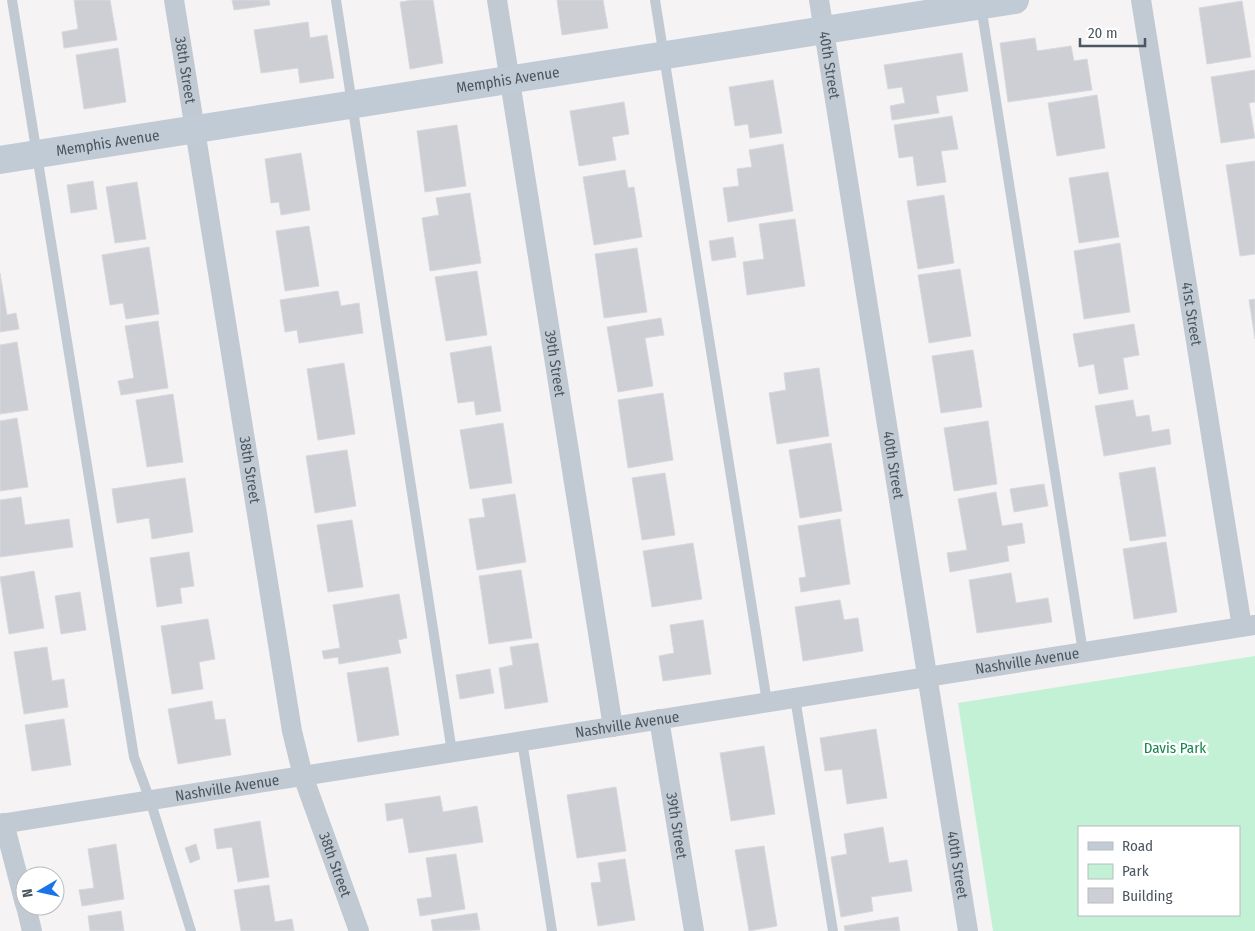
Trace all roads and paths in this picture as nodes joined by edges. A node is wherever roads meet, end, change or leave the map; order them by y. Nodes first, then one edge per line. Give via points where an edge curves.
1 (12, 0) edge
2 (174, 0) edge
3 (336, 0) edge
4 (497, 0) edge
5 (655, 0) edge
6 (819, 0) edge
7 (1015, 0) edge
8 (1141, 0) edge
9 (981, 3) edge
10 (824, 30) junction
11 (663, 55) junction
12 (510, 79) junction
13 (353, 104) junction
14 (195, 130) junction
15 (36, 154) junction
16 (0, 160) edge
17 (1248, 626) edge
18 (1083, 652) junction
19 (928, 677) junction
20 (795, 698) junction
21 (767, 702) junction
22 (658, 719) junction
23 (613, 726) junction
24 (522, 741) junction
25 (452, 752) junction
26 (303, 776) junction
27 (150, 800) junction
28 (2, 823) edge
29 (15, 869) edge
30 (28, 916) edge
31 (32, 931) edge
32 (191, 931) edge
33 (359, 931) edge
34 (552, 931) edge
35 (694, 931) edge
36 (833, 931) edge
37 (968, 931) edge

1 - 15 lane
2 - 14 street, 38th Street
3 - 13 lane
4 - 12 street, 39th Street
5 - 11 lane
6 - 10 street, 40th Street
7 - 9 street, Memphis Avenue
8 - 17 street, 41st Street
9 - 10 street, Memphis Avenue
9 - 18 lane
10 - 11 street, Memphis Avenue
10 - 19 street, 40th Street
11 - 12 street, Memphis Avenue
11 - 21 lane
12 - 13 street, Memphis Avenue
12 - 23 street, 39th Street
13 - 14 street, Memphis Avenue
13 - 25 lane
14 - 15 street, Memphis Avenue
14 - 26 street, 38th Street via 277,643
15 - 16 street, Memphis Avenue
15 - 27 lane via 134,757
17 - 18 street, Nashville Avenue
18 - 19 street, Nashville Avenue
19 - 20 street, Nashville Avenue
19 - 37 street, 40th Street
20 - 21 street, Nashville Avenue
20 - 36 lane
21 - 22 street, Nashville Avenue
22 - 23 street, Nashville Avenue
22 - 35 street, 39th Street
23 - 24 street, Nashville Avenue
24 - 25 street, Nashville Avenue
24 - 34 lane
25 - 26 street, Nashville Avenue
26 - 27 street, Nashville Avenue
26 - 33 street, 38th Street
27 - 28 street, Nashville Avenue
27 - 32 lane
28 - 29 street
30 - 31 street

